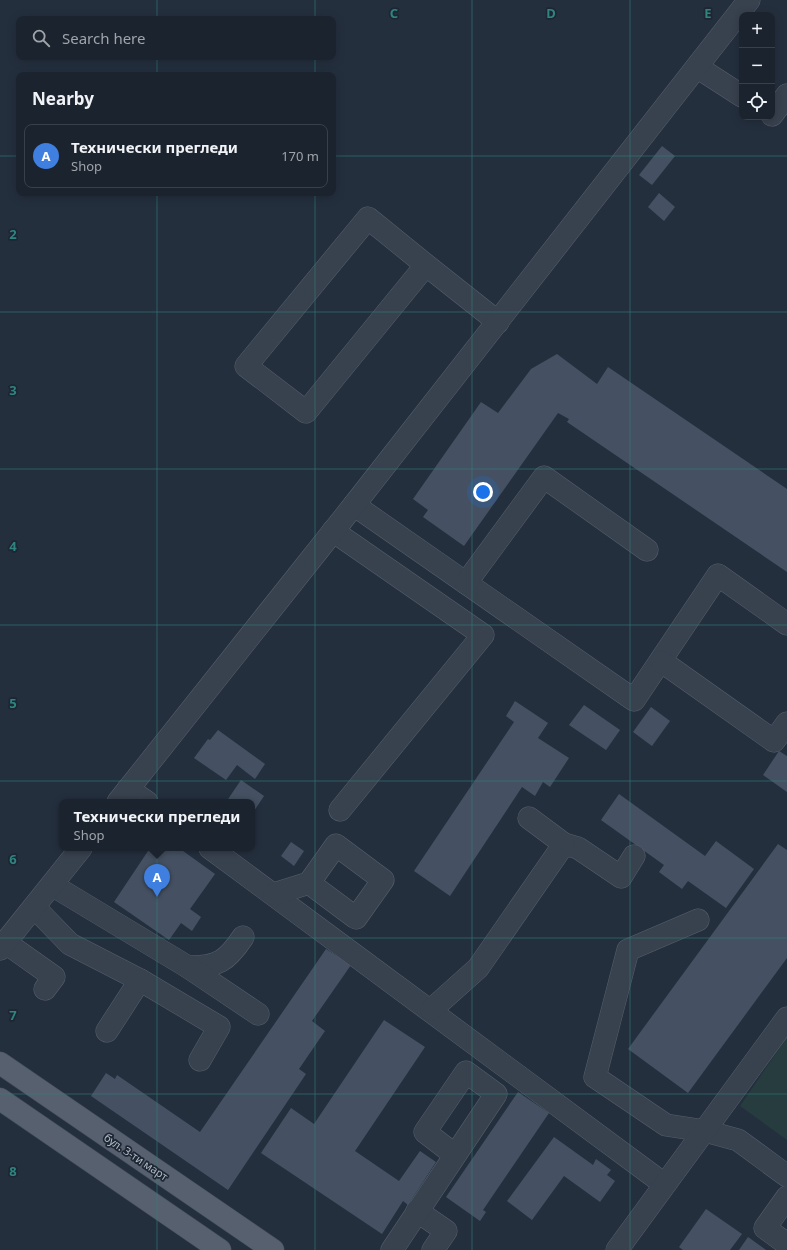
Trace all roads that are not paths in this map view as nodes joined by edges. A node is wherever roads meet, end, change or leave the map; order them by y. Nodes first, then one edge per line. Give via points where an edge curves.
1 (749, 0) edge
2 (697, 67) junction
3 (739, 94) edge
4 (787, 95) edge
5 (775, 111) edge
6 (775, 117) edge
7 (787, 126) edge
8 (426, 265) junction
9 (498, 322) junction
10 (354, 505) junction
11 (333, 532) junction
12 (647, 550) dead end
13 (466, 584) junction
14 (787, 624) edge
15 (661, 661) junction
16 (787, 723) edge
17 (123, 795) edge
18 (137, 799) edge
19 (340, 810) dead end
20 (529, 818) dead end
21 (564, 844) junction
22 (79, 851) edge
23 (214, 851) edge
24 (634, 856) dead end
25 (309, 883) dead end
26 (52, 885) junction
27 (274, 894) junction
28 (34, 907) junction
29 (698, 920) dead end
30 (243, 937) dead end
31 (2, 939) edge
32 (188, 968) junction
33 (140, 980) junction
34 (45, 989) dead end
35 (430, 1010) junction
36 (258, 1014) dead end
37 (787, 1018) edge
38 (107, 1031) dead end
39 (0, 1054) edge
40 (200, 1060) dead end
41 (6, 1067) edge
42 (0, 1099) edge
43 (705, 1131) junction
44 (455, 1155) dead end
45 (787, 1176) edge
46 (664, 1184) junction
47 (787, 1197) edge
48 (417, 1211) junction
49 (787, 1244) edge
50 (220, 1250) edge
51 (273, 1250) edge
52 (392, 1250) edge
53 (433, 1250) edge
54 (617, 1250) edge

1 - 2 lane
2 - 3 lane
2 - 9 lane
4 - 5 lane
6 - 7 lane
8 - 8 lane via 368,218 246,366 306,412
8 - 9 lane
9 - 10 lane
10 - 11 lane
10 - 13 lane
11 - 17 lane
11 - 19 lane via 482,635
12 - 13 lane via 544,477
13 - 15 lane via 634,700
14 - 15 lane via 718,575
15 - 16 lane via 774,741
17 - 18 lane
20 - 21 lane
21 - 24 lane via 578,848 621,877
21 - 35 lane via 478,968
22 - 26 lane
23 - 27 lane
25 - 27 lane
26 - 28 lane
26 - 32 lane
27 - 35 lane
28 - 31 lane
28 - 33 lane via 70,944
29 - 43 lane via 628,950 595,1077 666,1125
30 - 32 lane via 232,953 214,966
31 - 34 lane via 54,977
32 - 36 lane
33 - 38 lane
33 - 40 lane via 219,1027
35 - 46 lane
37 - 43 lane
39 - 41 lane
41 - 51 main road, бул. 3-ти март
42 - 50 main road
43 - 45 lane via 738,1140
43 - 46 lane
44 - 48 lane
46 - 54 lane
47 - 49 lane via 765,1228
48 - 52 lane
48 - 53 lane via 446,1231

